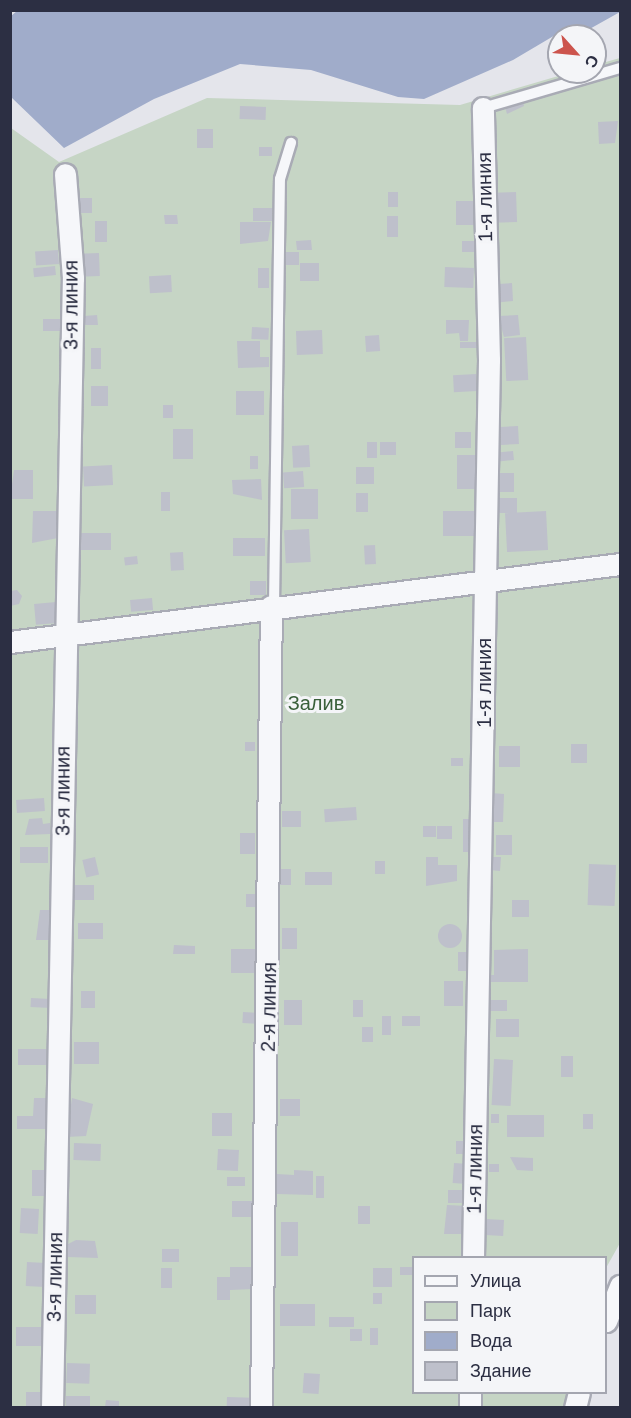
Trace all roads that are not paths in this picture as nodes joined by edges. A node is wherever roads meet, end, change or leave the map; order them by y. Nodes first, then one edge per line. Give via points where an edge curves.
1 (621, 68) edge
2 (483, 108) joint
3 (291, 143) dead end
4 (65, 174) dead end
5 (621, 564) edge
6 (484, 580) junction
7 (273, 606) junction
8 (64, 636) junction
9 (10, 642) edge
10 (473, 1256) edge
11 (621, 1286) edge
12 (607, 1319) edge
13 (52, 1407) edge
14 (261, 1407) edge

1 - 2 lane
2 - 6 street, 1-я линия via 489,360
3 - 7 lane via 280,179
4 - 8 street, 3-я линия via 73,278
5 - 6 street
6 - 7 street
6 - 10 street, 1-я линия
7 - 8 street
7 - 14 street, 2-я линия
8 - 9 street
8 - 13 street, 3-я линия
11 - 12 street

